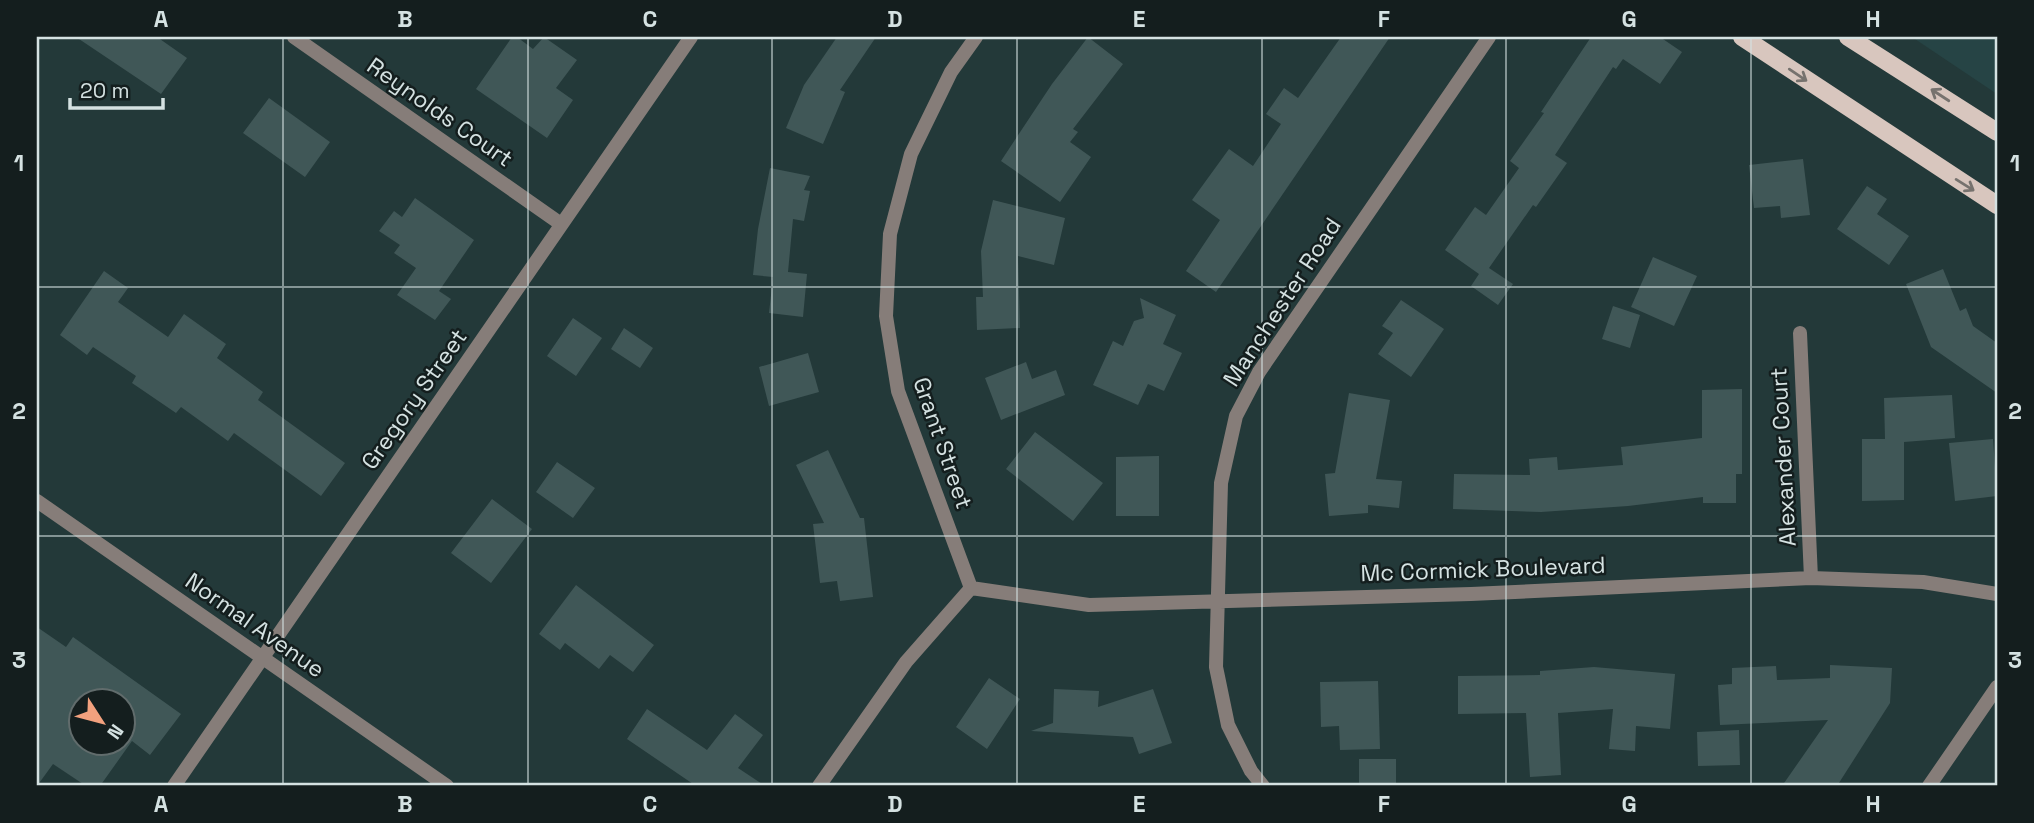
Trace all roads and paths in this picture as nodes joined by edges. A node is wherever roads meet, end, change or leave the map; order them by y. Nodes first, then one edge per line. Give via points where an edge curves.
1 (294, 37) edge
2 (691, 37) edge
3 (976, 37) edge
4 (1489, 37) edge
5 (1742, 37) edge
6 (1848, 37) edge
7 (1997, 132) edge
8 (1997, 205) edge
9 (561, 224) junction
10 (1800, 333) dead end
11 (37, 500) edge
12 (1811, 578) junction
13 (971, 588) junction
14 (1997, 594) edge
15 (1218, 600) junction
16 (262, 657) junction
17 (1997, 688) edge
18 (174, 786) edge
19 (447, 786) edge
20 (819, 786) edge
21 (1263, 786) edge
22 (1929, 786) edge

1 - 9 street, Reynolds Court
2 - 9 street, Gregory Street
3 - 13 street, Grant Street via 951,72 911,154 890,234 886,316 898,391
4 - 15 street, Manchester Road via 1259,372 1236,416 1221,483
5 -> 8 main road
7 -> 6 main road
9 - 16 street, Gregory Street
10 - 12 street, Alexander Court
11 - 16 street, Normal Avenue
12 - 14 street, Mc Cormick Boulevard via 1923,582
12 - 15 street, Mc Cormick Boulevard
13 - 15 street, Mc Cormick Boulevard via 1089,605
13 - 20 street via 906,662
15 - 21 street, Manchester Road via 1216,667 1228,725
16 - 18 street, Gregory Street
16 - 19 street, Normal Avenue
17 - 22 street

